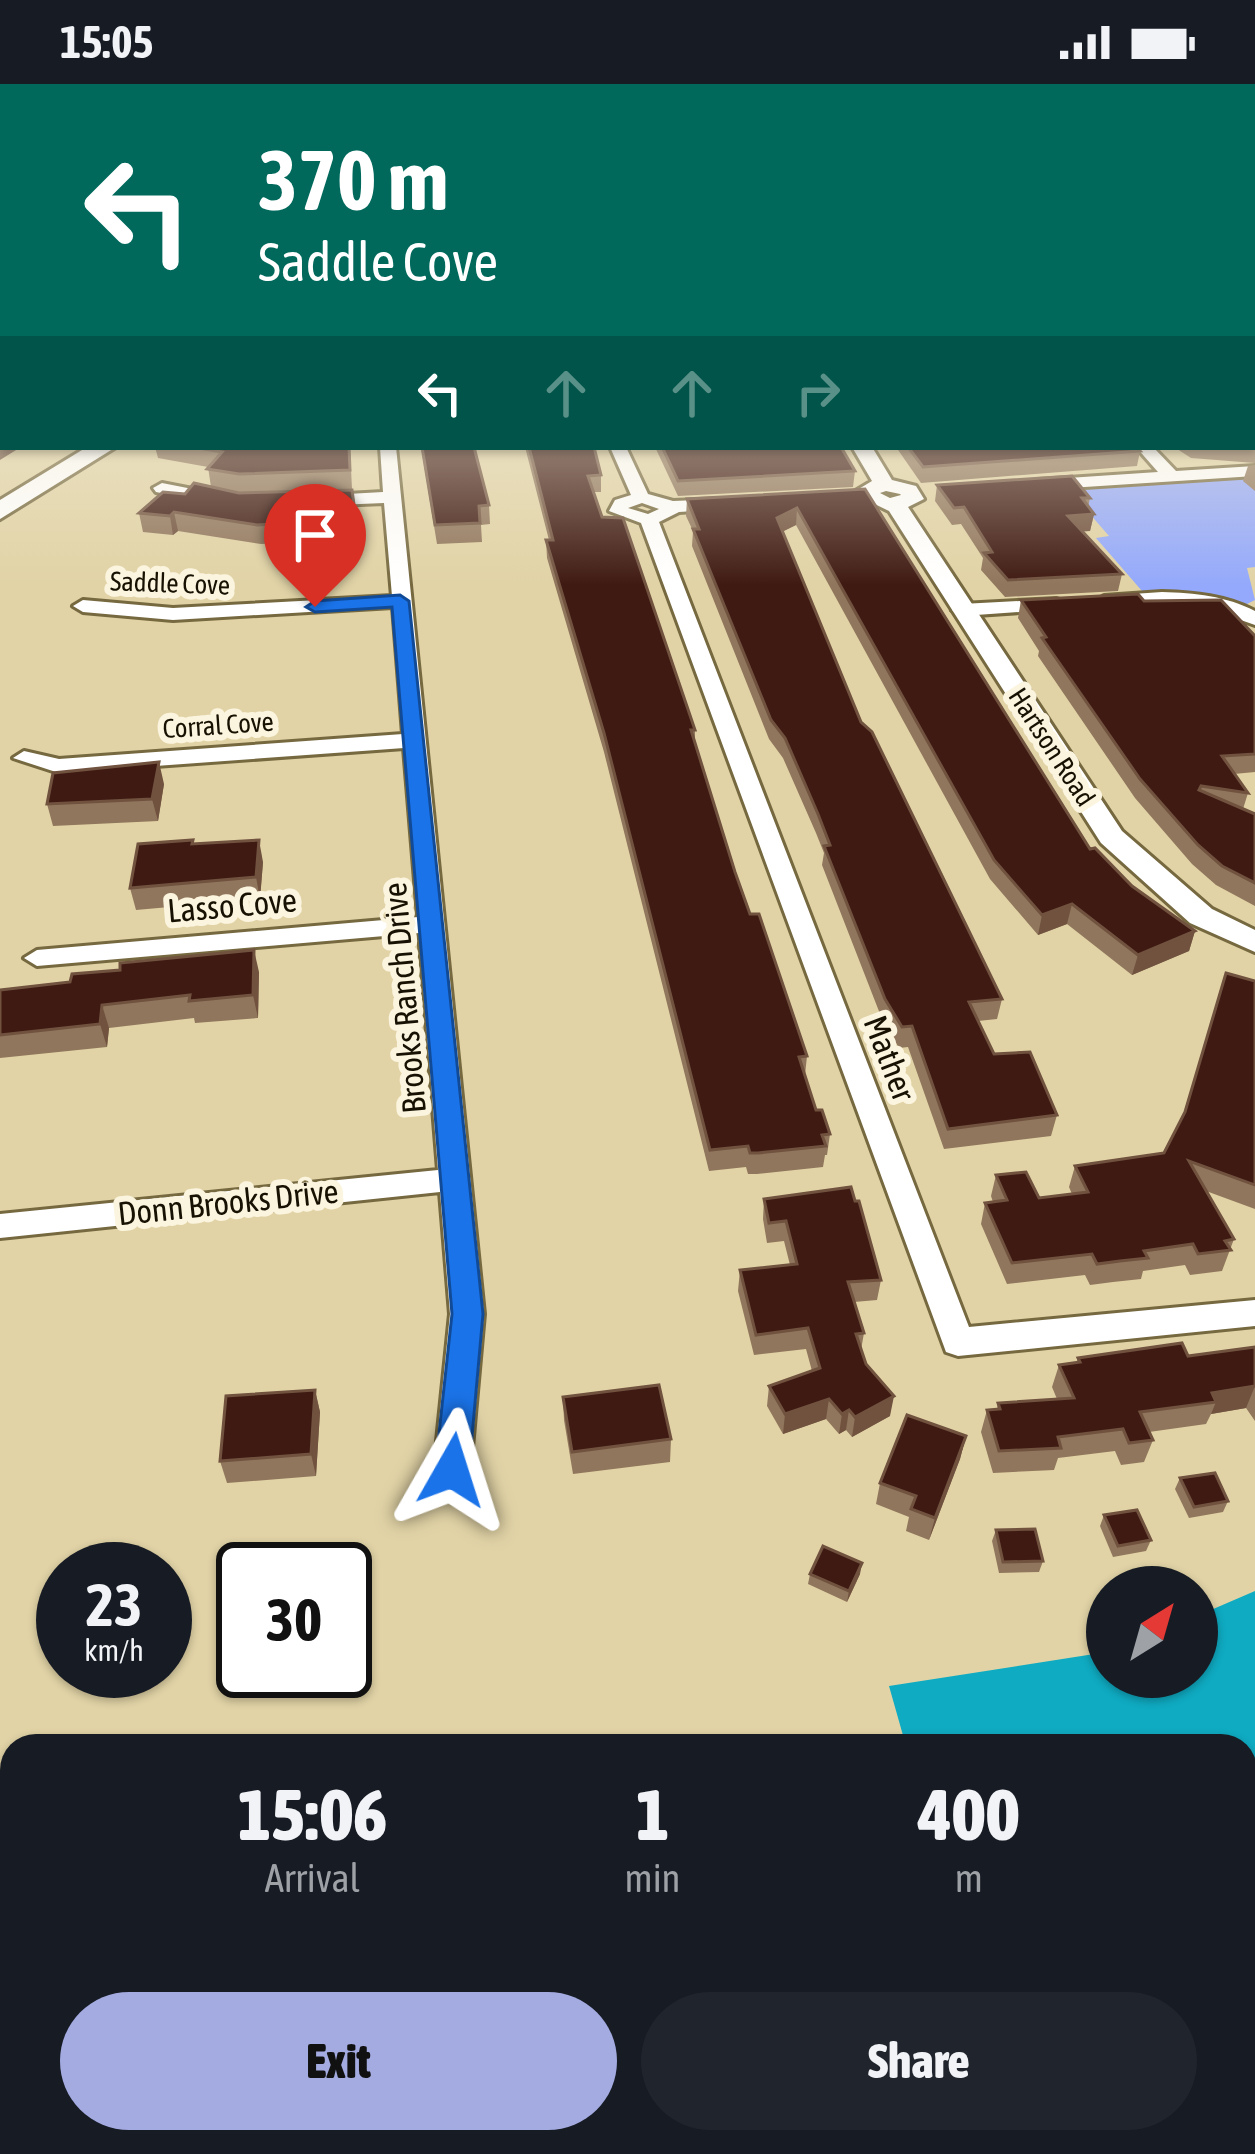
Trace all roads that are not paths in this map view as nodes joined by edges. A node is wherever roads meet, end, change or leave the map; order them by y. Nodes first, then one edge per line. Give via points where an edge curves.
1 (99, 450) edge
2 (388, 450) edge
3 (620, 450) edge
4 (864, 450) edge
5 (1147, 450) edge
6 (1255, 471) edge
7 (1171, 476) junction
8 (1018, 487) edge
9 (162, 488) edge
10 (390, 497) junction
11 (301, 501) edge
12 (242, 502) edge
13 (735, 503) edge
14 (653, 508) junction
15 (0, 512) edge
16 (400, 601) junction
17 (83, 606) dead end
18 (962, 610) junction
19 (1255, 619) edge
20 (417, 740) junction
21 (24, 758) dead end
22 (433, 925) junction
23 (1255, 942) edge
24 (38, 958) dead end
25 (457, 1179) junction
26 (0, 1226) edge
27 (1255, 1313) edge
28 (452, 1470) dead end

1 - 15 main road
2 - 10 street, Brooks Ranch Drive
3 - 14 street, Mather
4 - 18 street, Hartson Road
5 - 7 street
6 - 7 street
7 - 8 street
9 - 12 street
10 - 11 street
10 - 16 street, Brooks Ranch Drive
13 - 14 street
14 - 27 street, Mather via 958,1342
16 - 17 street, Saddle Cove via 231,614
16 - 20 street, Brooks Ranch Drive
18 - 19 street via 1192,598
18 - 23 street, Hartson Road via 1111,837 1201,916
20 - 21 street, Corral Cove via 58,766
20 - 22 street, Brooks Ranch Drive
22 - 24 street, Lasso Cove
22 - 25 street, Brooks Ranch Drive
25 - 26 street, Donn Brooks Drive
25 - 28 street, Brooks Ranch Drive via 467,1314

